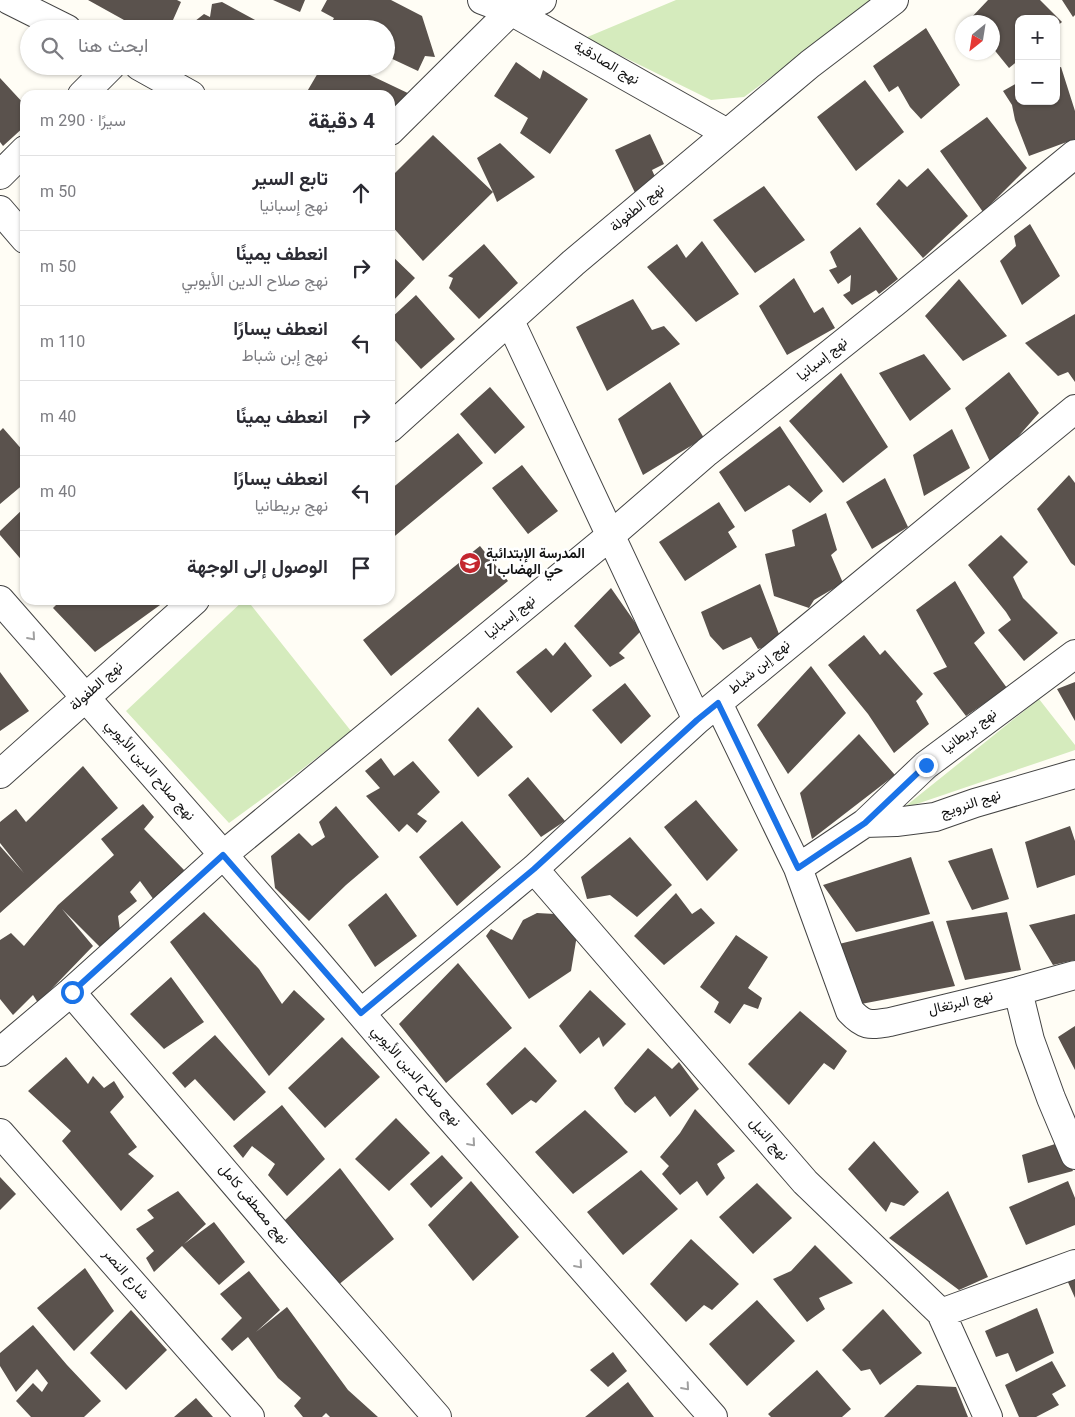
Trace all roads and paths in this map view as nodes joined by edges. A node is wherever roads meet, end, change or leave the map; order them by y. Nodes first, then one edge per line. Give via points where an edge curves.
1 (9, 0) edge
2 (482, 0) edge
3 (542, 0) edge
4 (894, 0) edge
5 (511, 10) junction
6 (49, 20) edge
7 (102, 75) edge
8 (155, 75) edge
9 (87, 90) edge
10 (181, 90) edge
11 (395, 126) edge
12 (727, 133) junction
13 (1075, 154) edge
14 (20, 155) edge
15 (0, 175) edge
16 (0, 210) edge
17 (20, 233) edge
18 (510, 321) junction
19 (1075, 408) edge
20 (395, 424) edge
21 (610, 536) junction
22 (0, 600) edge
23 (190, 605) edge
24 (1075, 654) edge
25 (84, 698) junction
26 (707, 712) junction
27 (0, 774) edge
28 (1075, 774) edge
29 (865, 823) junction
30 (223, 855) junction
31 (798, 868) junction
32 (534, 869) junction
33 (1075, 975) edge
34 (1018, 991) junction
35 (72, 992) junction
36 (361, 1013) junction
37 (0, 1052) edge
38 (0, 1133) edge
39 (1075, 1154) edge
40 (1075, 1264) edge
41 (941, 1313) junction
42 (250, 1417) edge
43 (437, 1417) edge
44 (713, 1417) edge
45 (988, 1417) edge

1 - 6 street
2 - 5 street, نهج الصادقية
3 - 5 street
4 - 12 street, نهج الطفولة
5 - 11 street
5 - 12 street, نهج الصادقية
7 - 9 street
8 - 10 street
12 - 18 street, نهج الطفولة via 573,263
13 - 21 street, نهج إسبانيا via 707,452
14 - 15 street
16 - 17 street
18 - 20 street, نهج الطفولة
18 - 21 street
19 - 26 street, نهج إبن شباط
21 - 26 street
21 - 30 street, نهج إسبانيا
22 -> 25 street, نهج صلاح الدين الأيوبي
23 - 25 street, نهج الطفولة
24 - 29 street, نهج بريطانيا via 926,765
25 - 27 street, نهج الطفولة
25 - 30 street, نهج صلاح الدين الأيوبي
26 - 31 street
26 - 32 street, نهج إبن شباط
28 - 29 street, نهج النرويج via 935,817
29 - 31 street, نهج بريطانيا
30 - 35 street, نهج إسبانيا
30 - 36 street, نهج صلاح الدين الأيوبي
31 - 34 street, نهج البرتغال via 850,1011 858,1020 868,1025 890,1022
32 - 36 street, نهج إبن شباط
32 - 41 street, نهج النيل via 805,1182
33 - 34 street, نهج البرتغال
34 - 39 street via 1030,1040
35 - 37 street, نهج إسبانيا
35 - 43 street, نهج مصطفى كامل
36 -> 44 street, نهج صلاح الدين الأيوبي
38 - 42 street, شارع النصر
40 - 41 street
41 - 45 street, نهج النيل

